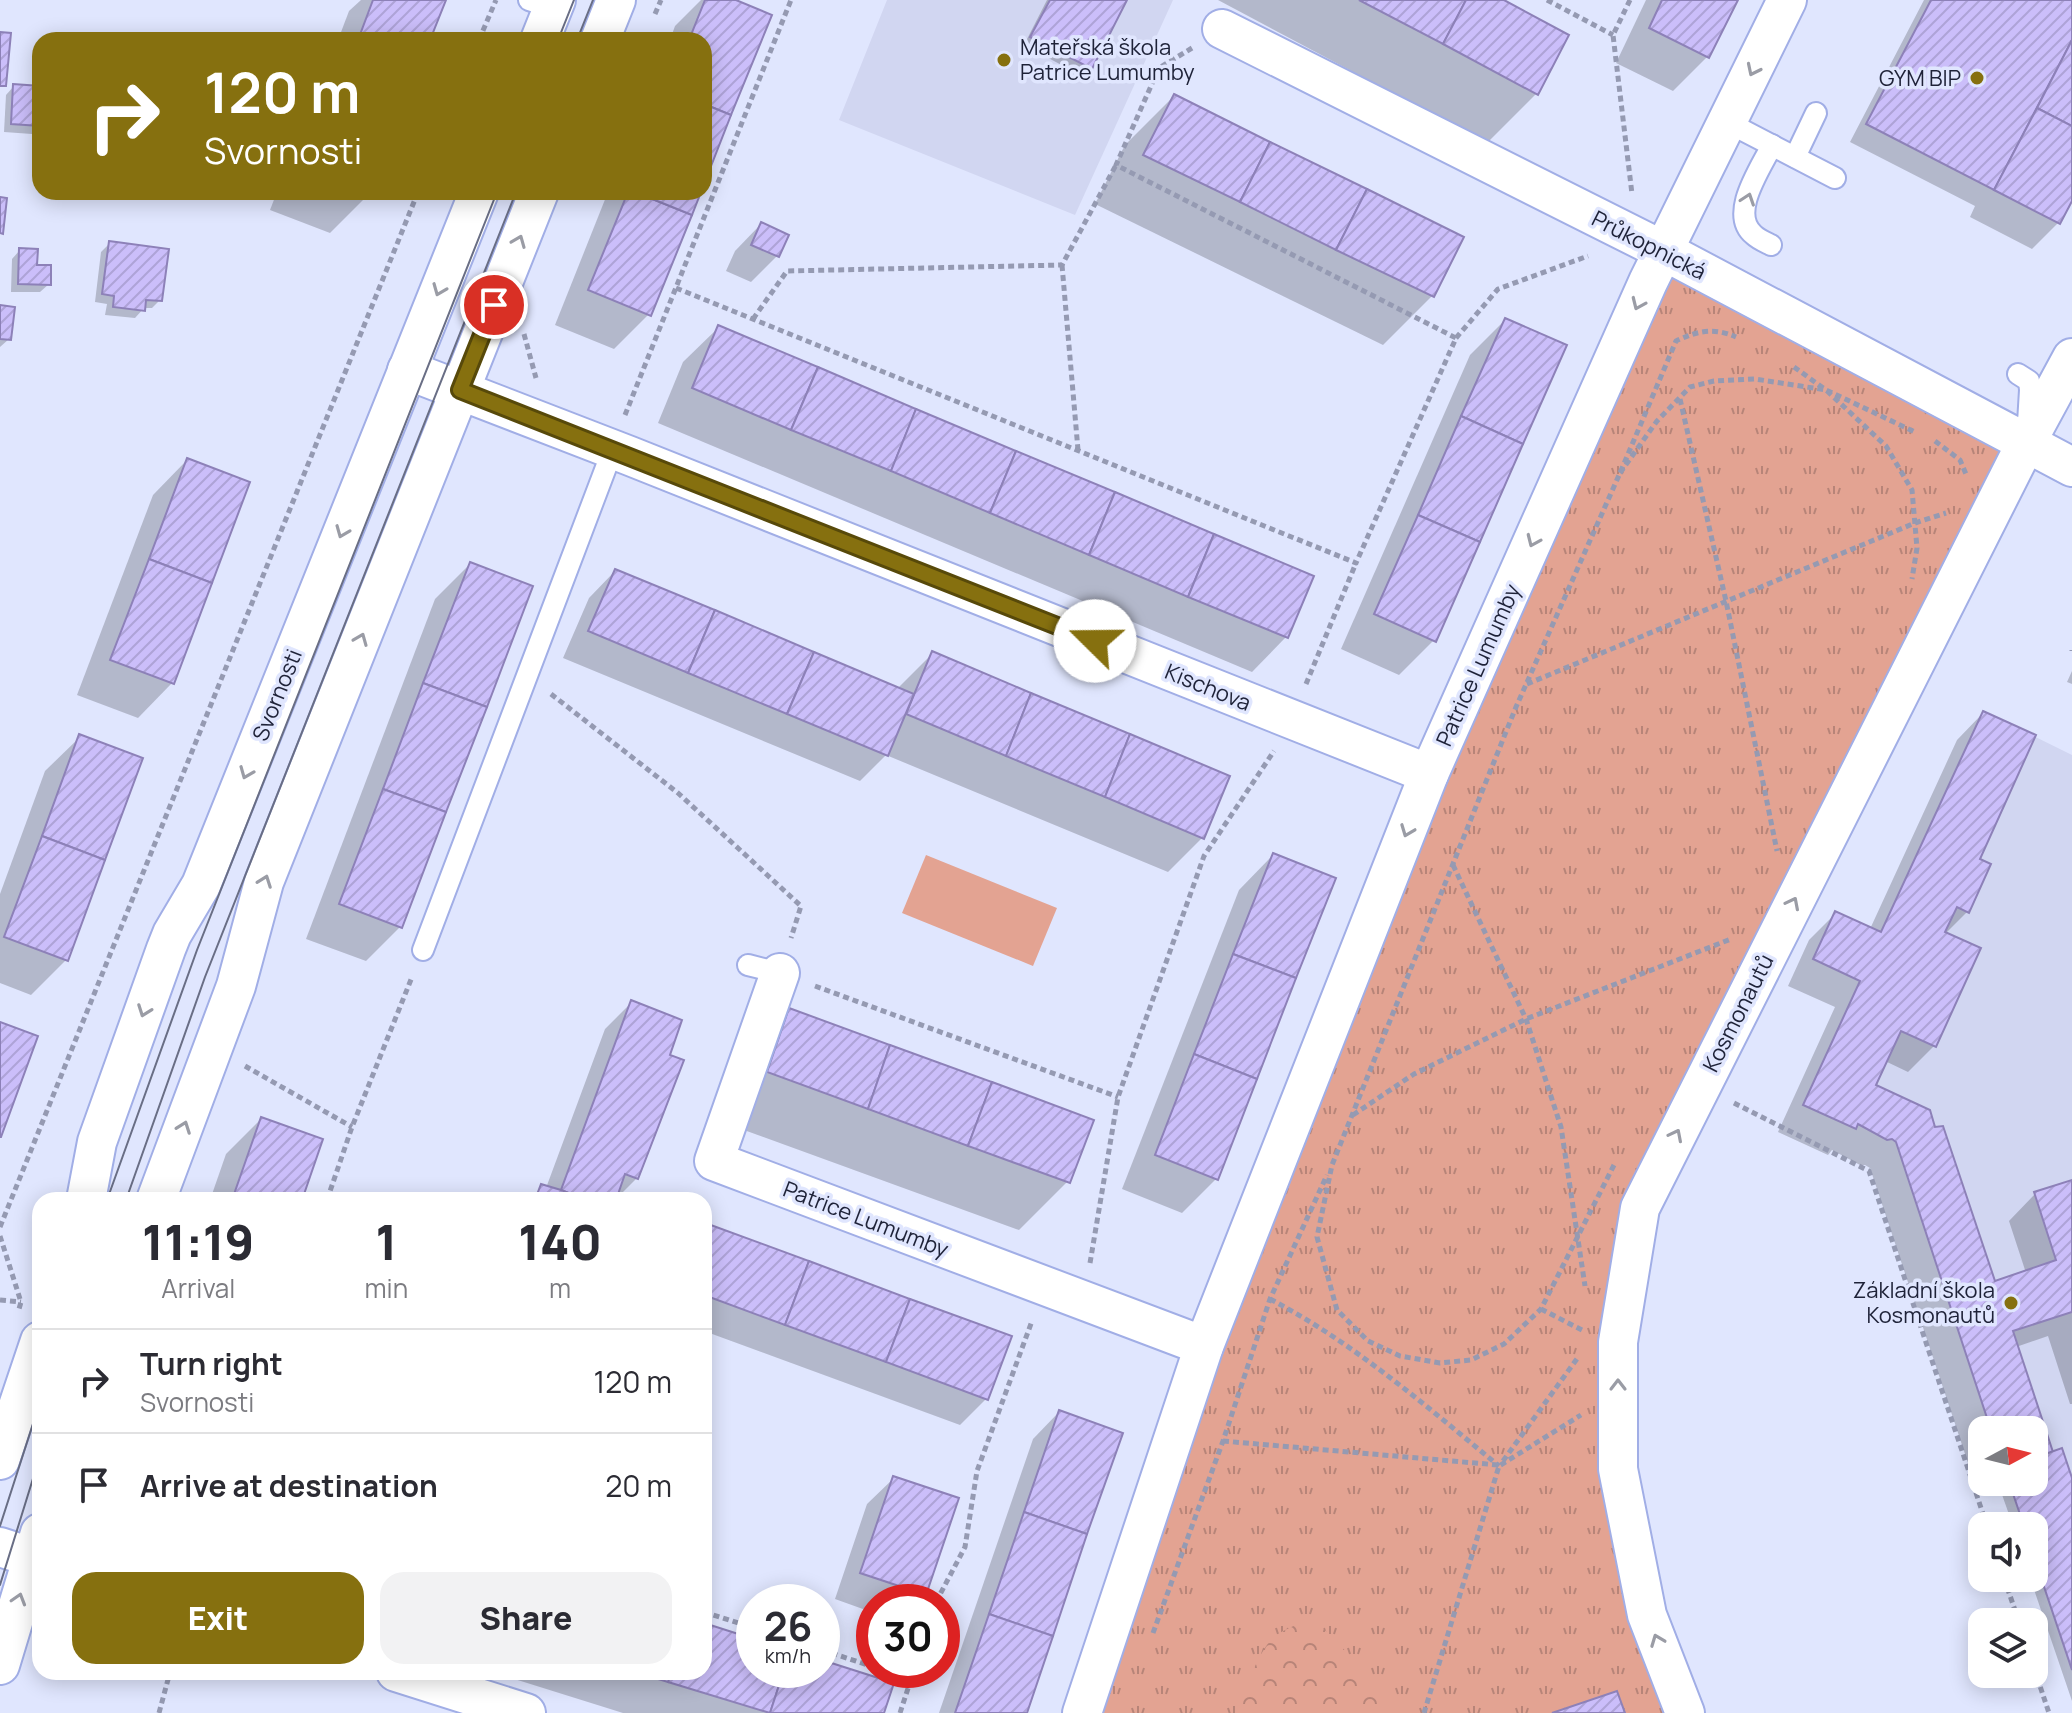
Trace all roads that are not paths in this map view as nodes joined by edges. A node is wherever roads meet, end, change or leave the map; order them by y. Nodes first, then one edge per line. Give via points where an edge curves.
1 (616, 0) edge
2 (1787, 0) edge
3 (1222, 29) road end
4 (603, 32) edge
5 (1816, 113) dead end
6 (1727, 122) junction
7 (1772, 145) junction
8 (1795, 157) junction
9 (1835, 178) dead end
10 (476, 200) edge
11 (536, 200) edge
12 (1651, 245) junction
13 (1771, 245) dead end
14 (2072, 358) edge
15 (407, 370) junction
16 (2018, 374) dead end
17 (460, 390) junction
18 (618, 436) junction
19 (2026, 443) junction
20 (2072, 467) edge
21 (1429, 774) junction
22 (423, 950) road end
23 (764, 969) road end
24 (88, 1192) edge
25 (159, 1192) edge
26 (29, 1328) edge
27 (1204, 1346) junction
28 (0, 1460) edge
29 (28, 1549) edge
30 (0, 1665) edge
31 (421, 1680) edge
32 (526, 1713) edge
33 (1082, 1713) edge
34 (1685, 1713) edge

1 - 4 street
2 -> 6 street, Patrice Lumumby
3 - 12 street, Průkopnická
5 - 8 lane
6 - 7 lane
6 - 12 street, Patrice Lumumby
7 - 8 lane
13 -> 7 lane via 1753,235 1743,215 1744,202
8 - 9 lane
10 -> 15 street, Svornosti
17 -> 11 street
12 - 19 street, Průkopnická
12 -> 21 street, Patrice Lumumby via 1648,282
14 - 19 street, Kosmonautů
15 - 17 street, Kischova
15 -> 24 street, Svornosti via 201,885 166,949 97,1142
16 - 19 lane via 2029,381
17 - 18 street, Kischova
25 -> 17 street via 236,986 264,882
18 - 21 street, Kischova via 1298,708
18 - 22 lane
19 - 20 street, Průkopnická
34 -> 19 street, Kosmonautů via 1647,1615 1618,1469 1618,1342 1640,1208
21 -> 27 street, Patrice Lumumby
23 - 27 street, Patrice Lumumby via 714,1161
26 - 28 street
27 - 33 street, Patrice Lumumby
30 -> 29 street
31 - 32 street

